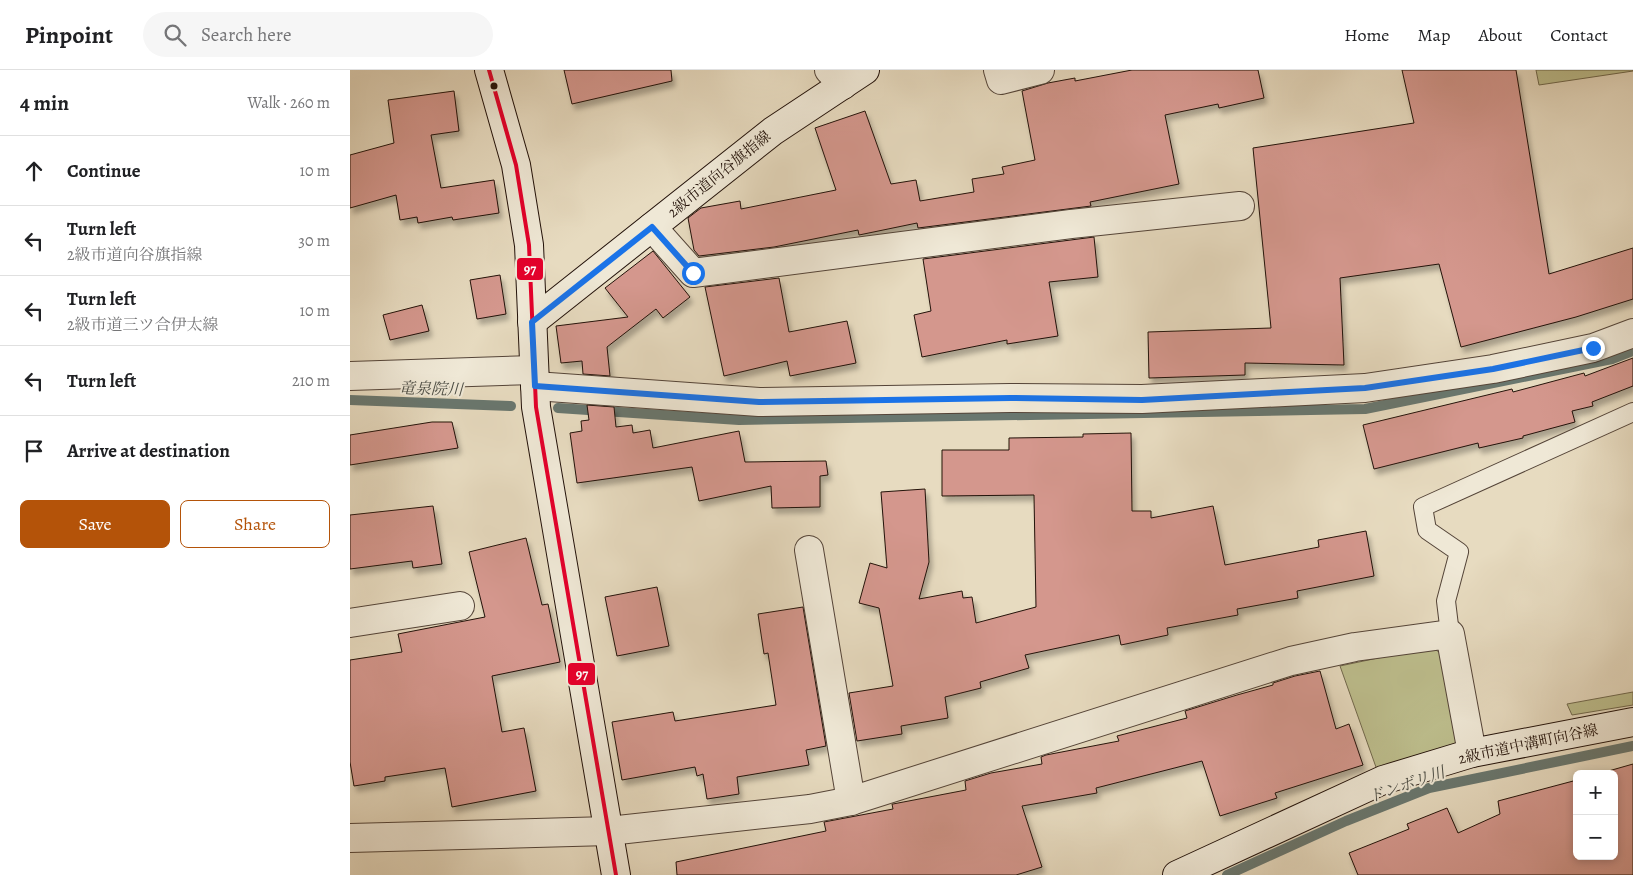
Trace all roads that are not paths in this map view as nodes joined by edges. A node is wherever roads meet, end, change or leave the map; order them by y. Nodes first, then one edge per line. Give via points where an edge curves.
1 (489, 70) edge
2 (998, 70) edge
3 (1040, 70) edge
4 (845, 75) edge
5 (1240, 206) dead end
6 (652, 227) junction
7 (532, 322) junction
8 (1633, 333) edge
9 (350, 376) edge
10 (535, 378) junction
11 (1633, 412) edge
12 (810, 550) dead end
13 (460, 606) dead end
14 (350, 623) edge
15 (1450, 634) junction
16 (1633, 722) edge
17 (1472, 753) junction
18 (851, 801) junction
19 (609, 831) junction
20 (350, 838) edge
21 (616, 875) edge
22 (1177, 875) edge

1 - 7 street via 516,165 529,245
2 - 3 street via 1001,80
4 - 6 street, 2級市道向谷旗指線
5 - 6 street via 1071,224 693,273
6 - 7 street, 2級市道向谷旗指線
7 - 10 street
8 - 10 street via 1593,348 1493,369 1365,388 1142,400 1010,398 759,402
9 - 10 street
10 - 19 street via 538,417
11 - 15 lane via 1423,507 1427,530 1459,552 1446,601
12 - 18 street
13 - 14 street
15 - 17 street
15 - 18 street via 1355,647 1291,661
16 - 17 street, 2級市道中溝町向谷線
17 - 22 street, 2級市道中溝町向谷線 via 1384,780
18 - 19 street via 810,809
19 - 20 street
19 - 21 street

